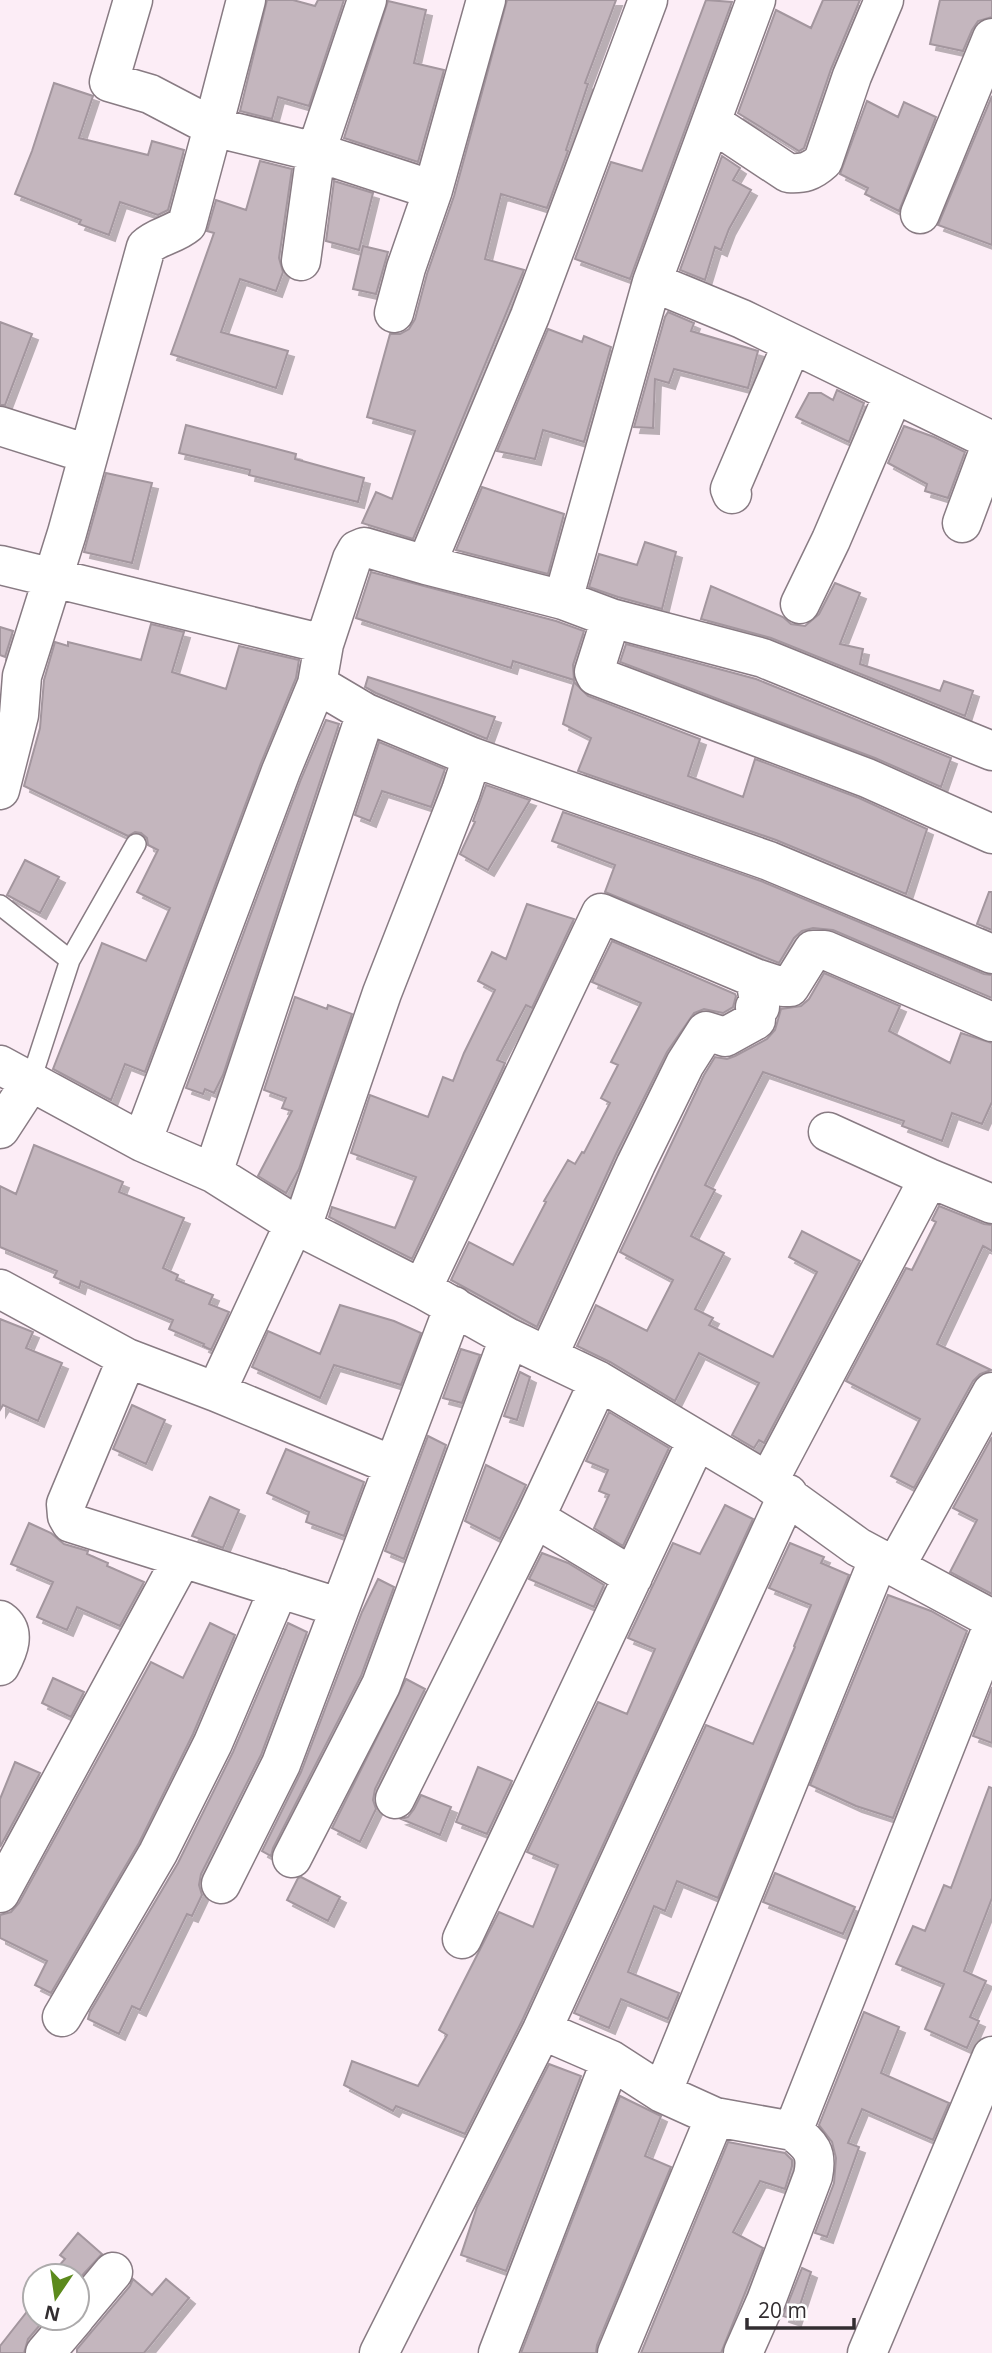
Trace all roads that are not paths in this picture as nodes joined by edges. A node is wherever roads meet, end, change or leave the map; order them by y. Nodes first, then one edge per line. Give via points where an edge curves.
1 (133, 0) edge
2 (246, 0) edge
3 (367, 0) edge
4 (486, 0) edge
5 (648, 0) edge
6 (756, 0) edge
7 (884, 0) edge
8 (992, 38) edge
9 (711, 122) junction
10 (213, 127) junction
11 (316, 152) junction
12 (433, 190) junction
13 (920, 214) dead end
14 (300, 261) dead end
15 (652, 282) junction
16 (394, 313) dead end
17 (792, 344) junction
18 (894, 393) junction
19 (0, 426) edge
20 (992, 441) edge
21 (88, 454) junction
22 (732, 494) dead end
23 (962, 523) dead end
24 (0, 565) edge
25 (426, 565) junction
26 (54, 577) junction
27 (563, 600) junction
28 (800, 604) dead end
29 (611, 618) junction
30 (324, 644) junction
31 (317, 684) junction
32 (10, 713) edge
33 (366, 713) junction
34 (992, 751) edge
35 (472, 757) junction
36 (0, 790) edge
37 (992, 834) edge
38 (135, 844) dead end
39 (0, 905) edge
40 (992, 954) edge
41 (70, 960) junction
42 (755, 978) junction
43 (992, 1022) edge
44 (15, 1074) edge
45 (0, 1129) edge
46 (828, 1132) dead end
47 (142, 1142) junction
48 (213, 1173) junction
49 (929, 1178) junction
50 (992, 1205) edge
51 (298, 1226) junction
52 (0, 1289) edge
53 (438, 1297) junction
54 (509, 1338) junction
55 (548, 1356) junction
56 (127, 1358) junction
57 (599, 1381) junction
58 (216, 1392) junction
59 (992, 1392) edge
60 (697, 1440) junction
61 (392, 1465) junction
62 (778, 1488) junction
63 (535, 1518) junction
64 (182, 1558) junction
65 (887, 1563) junction
66 (633, 1577) junction
67 (279, 1588) junction
68 (338, 1607) junction
69 (992, 1619) edge
70 (0, 1620) edge
71 (992, 1628) edge
72 (0, 1666) edge
73 (396, 1799) dead end
74 (292, 1858) dead end
75 (221, 1884) dead end
76 (0, 1893) edge
77 (462, 1939) dead end
78 (62, 2018) dead end
79 (542, 2030) junction
80 (992, 2056) edge
81 (611, 2060) junction
82 (662, 2093) junction
83 (715, 2118) junction
84 (793, 2131) junction
85 (113, 2272) dead end
86 (91, 2299) edge
87 (63, 2332) edge
88 (45, 2353) edge
89 (379, 2353) edge
90 (498, 2353) edge
91 (617, 2353) edge
92 (743, 2353) edge
93 (867, 2353) edge

1 - 10 street via 109,82 150,94
2 - 10 street
3 - 11 street
4 - 12 street
5 - 25 street via 530,316
6 - 9 street
7 - 9 street via 822,162 815,169 788,173
8 - 13 street
9 - 15 street
10 - 11 street
10 - 21 street via 187,224 146,247
11 - 12 street
11 - 14 street
12 - 16 street
15 - 17 street
15 - 27 street
17 - 18 street
17 - 22 street via 730,489
18 - 20 street
18 - 28 street
19 - 21 street
20 - 23 street
21 - 26 street
24 - 26 street
25 - 27 street
25 - 30 street via 364,547 357,550
26 - 30 street
26 - 32 street
27 - 29 street
29 - 34 street via 763,658
29 - 37 street via 596,676 867,778
30 - 31 street
31 - 33 street
31 - 47 street
32 - 36 street
33 - 35 street
33 - 48 street
35 - 40 street via 769,861
35 - 51 street
38 - 41 lane
39 - 41 lane
41 - 44 lane
42 - 43 street via 790,987 817,948
42 - 53 street via 599,914
42 - 55 street via 760,1007 755,1007 756,1020 725,1037 706,1031 685,1063
44 - 45 street
44 - 47 street
46 - 49 street
47 - 48 street
48 - 51 street
49 - 50 street
49 - 62 street
51 - 53 street
51 - 58 street
52 - 56 street
53 - 54 street
53 - 61 street
54 - 55 street
54 - 74 street via 381,1685
55 - 57 street
56 - 58 street
56 - 64 street via 66,1504 66,1516 80,1527
57 - 60 street
57 - 63 street
58 - 61 street
59 - 65 street
60 - 62 street
60 - 66 street
61 - 68 street
62 - 65 street
62 - 79 street
63 - 66 street
63 - 73 street
64 - 67 street
64 - 76 street
65 - 69 street
65 - 82 street
66 - 77 street
67 - 68 street
67 - 78 street via 214,1743 158,1853
68 - 75 street via 281,1763
70 - 72 street via 10,1634 9,1649
71 - 84 street
79 - 81 street
79 - 89 street
80 - 93 street
81 - 82 street
81 - 90 street
82 - 83 street
83 - 84 street
83 - 91 street
84 - 92 street via 809,2145 816,2161
85 - 86 street
87 - 88 street

